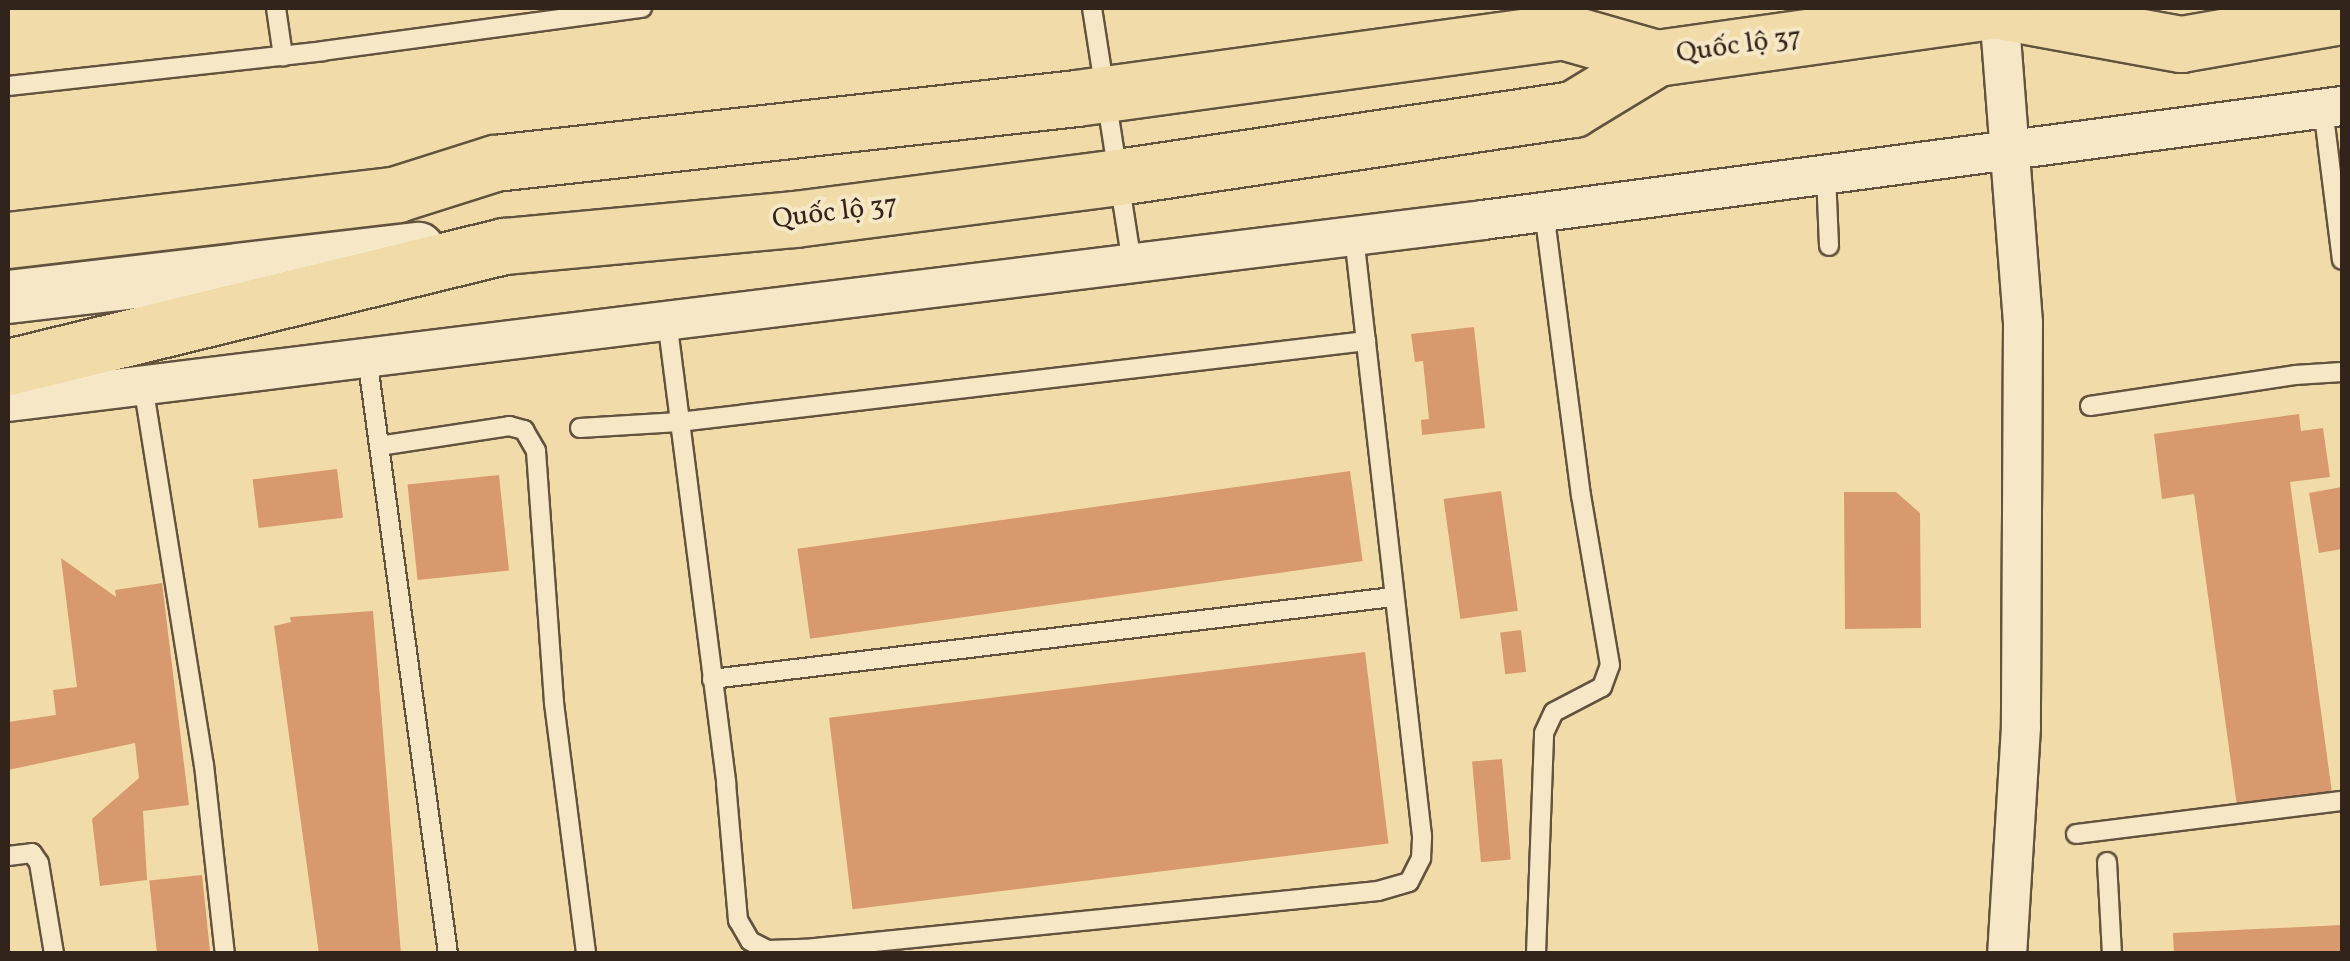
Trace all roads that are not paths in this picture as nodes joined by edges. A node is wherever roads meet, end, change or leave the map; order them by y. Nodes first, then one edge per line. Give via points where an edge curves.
1 (276, 8) edge
2 (642, 8) edge
3 (1092, 8) edge
4 (2005, 9) edge
5 (2342, 16) edge
6 (1560, 19) edge
7 (283, 56) junction
8 (1657, 58) junction
9 (8, 86) edge
10 (1104, 94) junction
11 (2333, 107) edge
12 (1573, 109) junction
13 (2008, 150) junction
14 (495, 163) junction
15 (1826, 174) junction
16 (1118, 177) junction
17 (1544, 212) junction
18 (8, 216) edge
19 (1354, 236) junction
20 (8, 240) edge
21 (504, 246) junction
22 (1828, 246) dead end
23 (2342, 260) edge
24 (1132, 263) junction
25 (8, 298) edge
26 (667, 320) junction
27 (1366, 341) junction
28 (367, 357) junction
29 (8, 367) edge
30 (2342, 372) edge
31 (143, 384) junction
32 (8, 402) edge
33 (2090, 406) dead end
34 (679, 422) junction
35 (580, 428) dead end
36 (379, 446) junction
37 (1393, 597) junction
38 (712, 679) junction
39 (2342, 801) edge
40 (2076, 834) dead end
41 (8, 856) edge
42 (2107, 862) dead end
43 (54, 954) edge
44 (225, 954) edge
45 (448, 954) edge
46 (586, 954) edge
47 (1536, 954) edge
48 (2007, 954) edge
49 (2112, 954) edge

1 - 7 lane
2 - 7 lane
3 - 10 lane
4 - 5 highway, Quốc lộ 37 via 2181,44
4 - 8 highway, Quốc lộ 37
4 - 13 street
6 - 8 highway, Quốc lộ 37
6 - 10 highway, Quốc lộ 37
6 - 12 highway
7 - 9 lane
8 - 12 highway, Quốc lộ 37
10 - 14 highway, Quốc lộ 37
10 - 16 lane
11 - 13 street
11 - 23 lane
12 - 16 highway, Quốc lộ 37
13 - 15 street
13 - 48 street via 2023,323 2020,727
14 - 18 highway
14 - 20 highway, Quốc lộ 37 via 397,194
15 - 17 street
15 - 22 lane
16 - 21 highway, Quốc lộ 37
16 - 24 lane
17 - 19 street
17 - 47 lane via 1610,665 1602,687 1554,712 1544,733
19 - 24 street
19 - 27 lane
21 - 25 main road via 390,250
21 - 29 highway, Quốc lộ 37
24 - 26 street
26 - 28 street
26 - 34 lane
27 - 34 lane
27 - 37 lane
28 - 31 street
28 - 36 lane
30 - 33 lane
31 - 32 street
31 - 44 lane via 204,765
34 - 35 lane
34 - 38 lane
36 - 45 lane
36 - 46 lane via 509,426 524,430 536,452 554,702
37 - 38 lane
37 - 38 lane via 1421,858 1409,882 1378,891 768,950 750,941 738,920
39 - 40 lane
41 - 43 lane via 32,854 40,864
42 - 49 lane

